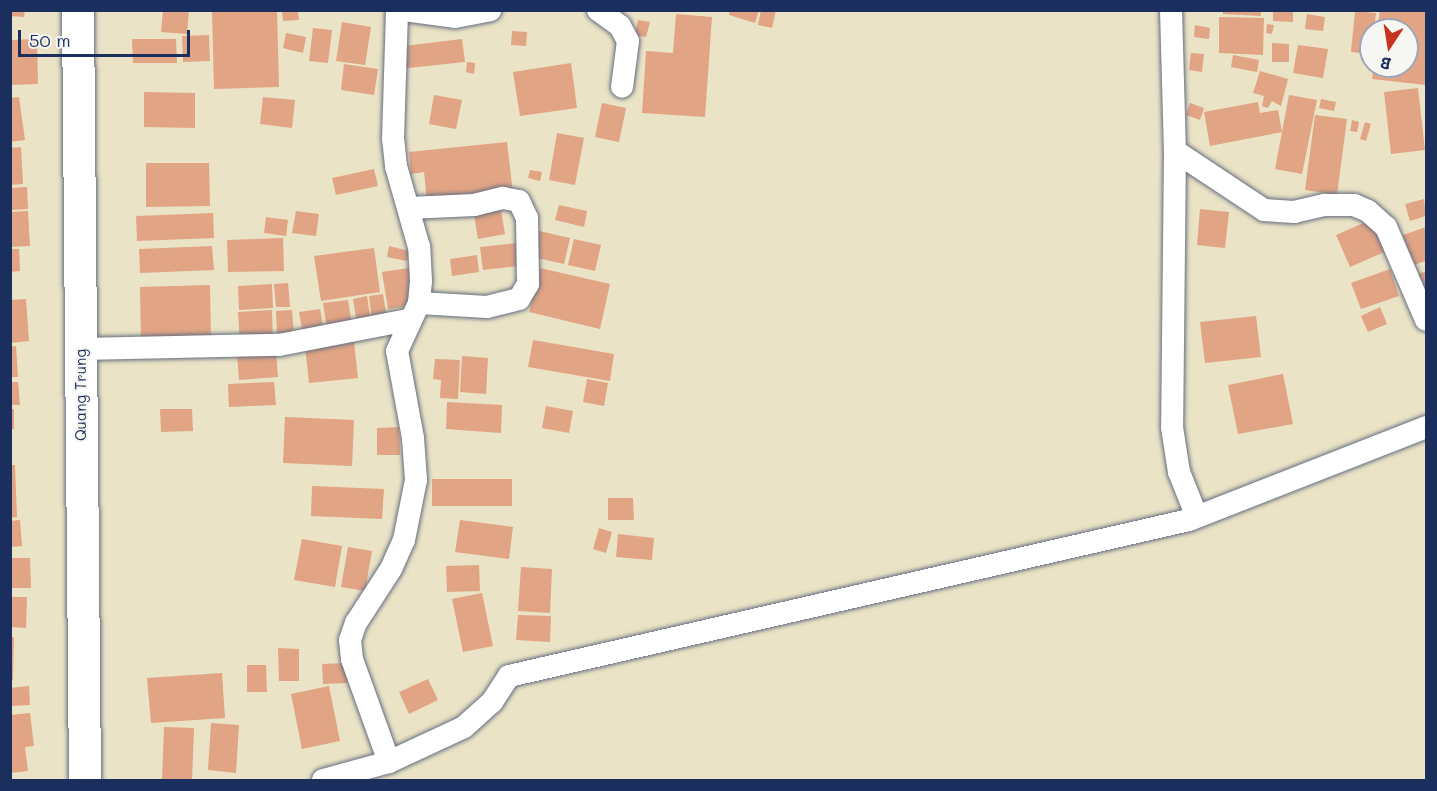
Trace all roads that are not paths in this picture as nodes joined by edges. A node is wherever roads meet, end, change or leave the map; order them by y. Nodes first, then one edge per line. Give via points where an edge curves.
1 (78, 10) edge
2 (397, 10) edge
3 (404, 10) edge
4 (490, 10) edge
5 (598, 10) edge
6 (1171, 10) edge
7 (622, 87) dead end
8 (1175, 151) junction
9 (409, 208) junction
10 (413, 311) junction
11 (1426, 320) edge
12 (81, 349) junction
13 (1426, 427) edge
14 (1197, 517) junction
15 (389, 762) junction
16 (84, 780) edge
17 (323, 780) edge

1 - 12 main road, Quang Trung
2 - 9 street via 393,139 396,166
3 - 4 street via 455,17
5 - 7 street via 620,26 628,41
6 - 8 street
8 - 11 street via 1264,210 1294,212 1325,205 1354,205 1368,211 1386,227
8 - 14 street via 1172,427 1179,472
9 - 10 street via 419,247
9 - 10 street via 512,199 524,205 527,218 528,284 519,299 488,308
10 - 12 street via 279,345
10 - 15 street via 398,351 414,450 412,510 391,569 356,623 350,640 352,659
12 - 16 main road, Quang Trung
13 - 14 street
14 - 15 street via 509,676 492,702 464,727
15 - 17 street

